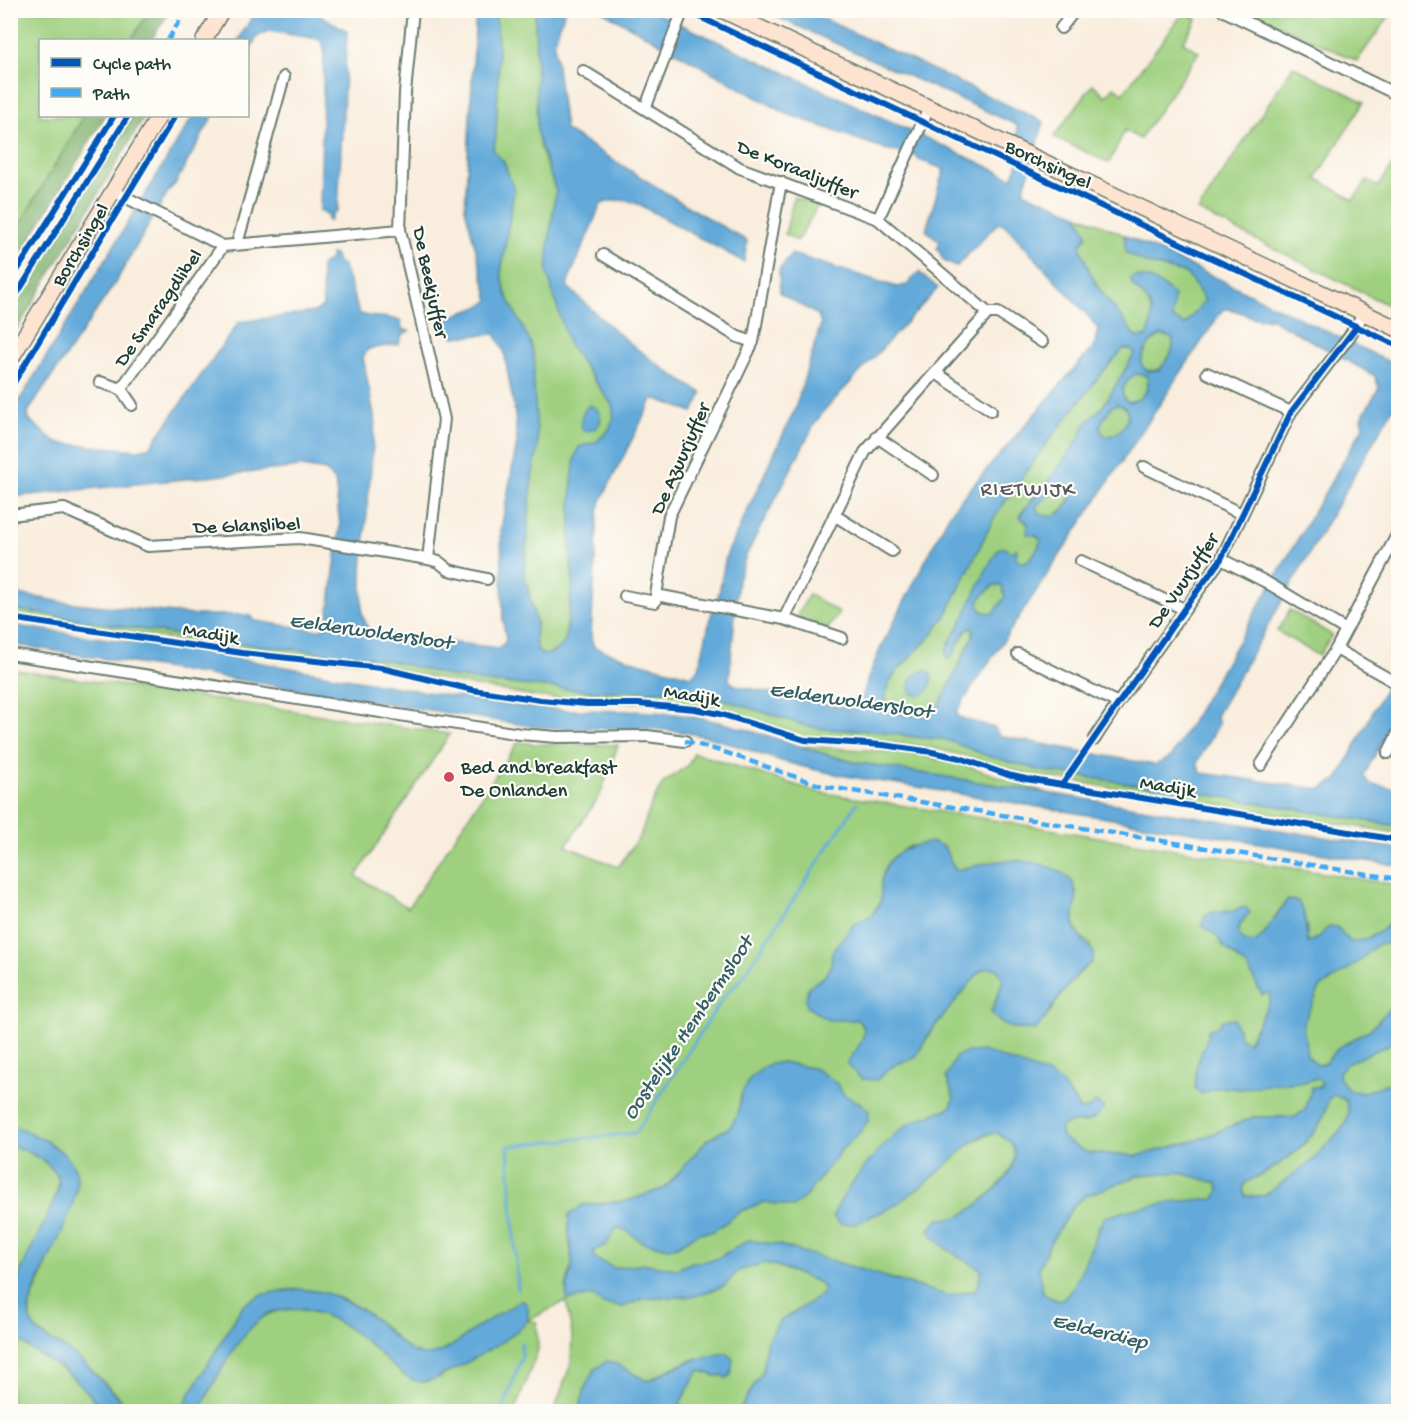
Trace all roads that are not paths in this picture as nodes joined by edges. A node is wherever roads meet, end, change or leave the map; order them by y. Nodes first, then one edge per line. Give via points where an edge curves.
1 (222, 10) edge
2 (412, 10) edge
3 (722, 10) edge
4 (1074, 10) edge
5 (1222, 10) edge
6 (682, 13) edge
7 (1061, 28) dead end
8 (205, 39) edge
9 (583, 71) dead end
10 (284, 77) dead end
11 (1398, 95) edge
12 (929, 108) junction
13 (645, 109) junction
14 (158, 117) edge
15 (781, 182) junction
16 (113, 191) junction
17 (878, 219) junction
18 (400, 230) junction
19 (237, 244) junction
20 (223, 246) junction
21 (603, 255) dead end
22 (988, 313) junction
23 (1364, 313) junction
24 (1398, 329) edge
25 (753, 342) junction
26 (1042, 342) dead end
27 (10, 360) edge
28 (936, 373) junction
29 (1207, 373) dead end
30 (100, 382) dead end
31 (122, 389) junction
32 (132, 405) dead end
33 (991, 410) dead end
34 (1291, 412) junction
35 (877, 437) junction
36 (1144, 467) dead end
37 (933, 475) dead end
38 (1242, 514) junction
39 (10, 515) edge
40 (834, 515) junction
41 (1398, 533) edge
42 (892, 551) dead end
43 (428, 559) junction
44 (1221, 559) junction
45 (1081, 561) dead end
46 (487, 579) dead end
47 (656, 595) junction
48 (625, 596) dead end
49 (1184, 609) junction
50 (784, 619) junction
51 (1346, 630) junction
52 (842, 638) dead end
53 (1336, 649) junction
54 (10, 654) edge
55 (1018, 654) dead end
56 (1394, 681) edge
57 (1118, 703) junction
58 (1398, 733) edge
59 (1094, 740) dead end
60 (685, 741) dead end
61 (1388, 753) dead end
62 (1262, 765) dead end

1 - 8 main road
2 - 18 street, De Beekjuffer
3 - 12 main road, Borchsingel
4 - 7 street
5 - 11 street
6 - 13 street
9 - 13 street, De Koraaljuffer
10 - 19 street
12 - 17 street, De Koraaljuffer
12 - 23 main road, Borchsingel
13 - 15 street, De Koraaljuffer via 740,168
14 - 16 main road, Borchsingel
15 - 17 street, De Koraaljuffer
15 - 25 street, De Azuurjuffer
16 - 20 street, De Smaragdlibel
16 - 27 main road, Borchsingel
17 - 22 street, De Koraaljuffer
18 - 19 street, De Smaragdlibel
18 - 43 street, De Beekjuffer via 444,418
19 - 20 street, De Smaragdlibel
20 - 31 street, De Smaragdlibel
21 - 25 street via 738,337
22 - 26 street, De Koraaljuffer via 998,313
22 - 28 street
23 - 24 main road, Borchsingel
23 - 34 street, De Vuurjuffer
25 - 47 street, De Azuurjuffer via 669,516
28 - 33 street
28 - 35 street
29 - 34 street
30 - 31 street, De Smaragdlibel
31 - 32 street, De Smaragdlibel
34 - 38 street, De Vuurjuffer
35 - 37 street
35 - 40 street via 865,452
36 - 38 street, De Vuurjuffer
38 - 44 street, De Vuurjuffer
39 - 43 street, De Glanslibel via 64,509 148,546 300,537
40 - 42 street
40 - 50 street
41 - 51 street
43 - 46 street, De Glanslibel via 449,570
44 - 49 street, De Vuurjuffer
44 - 51 street, De Vuurjuffer
45 - 49 street, De Vuurjuffer
47 - 48 street via 655,602
47 - 50 street
49 - 57 street, De Vuurjuffer
50 - 52 street
51 - 53 street
53 - 56 street
53 - 62 street
54 - 60 street via 520,734 647,736
55 - 57 street
57 - 59 street, De Vuurjuffer
58 - 61 street

